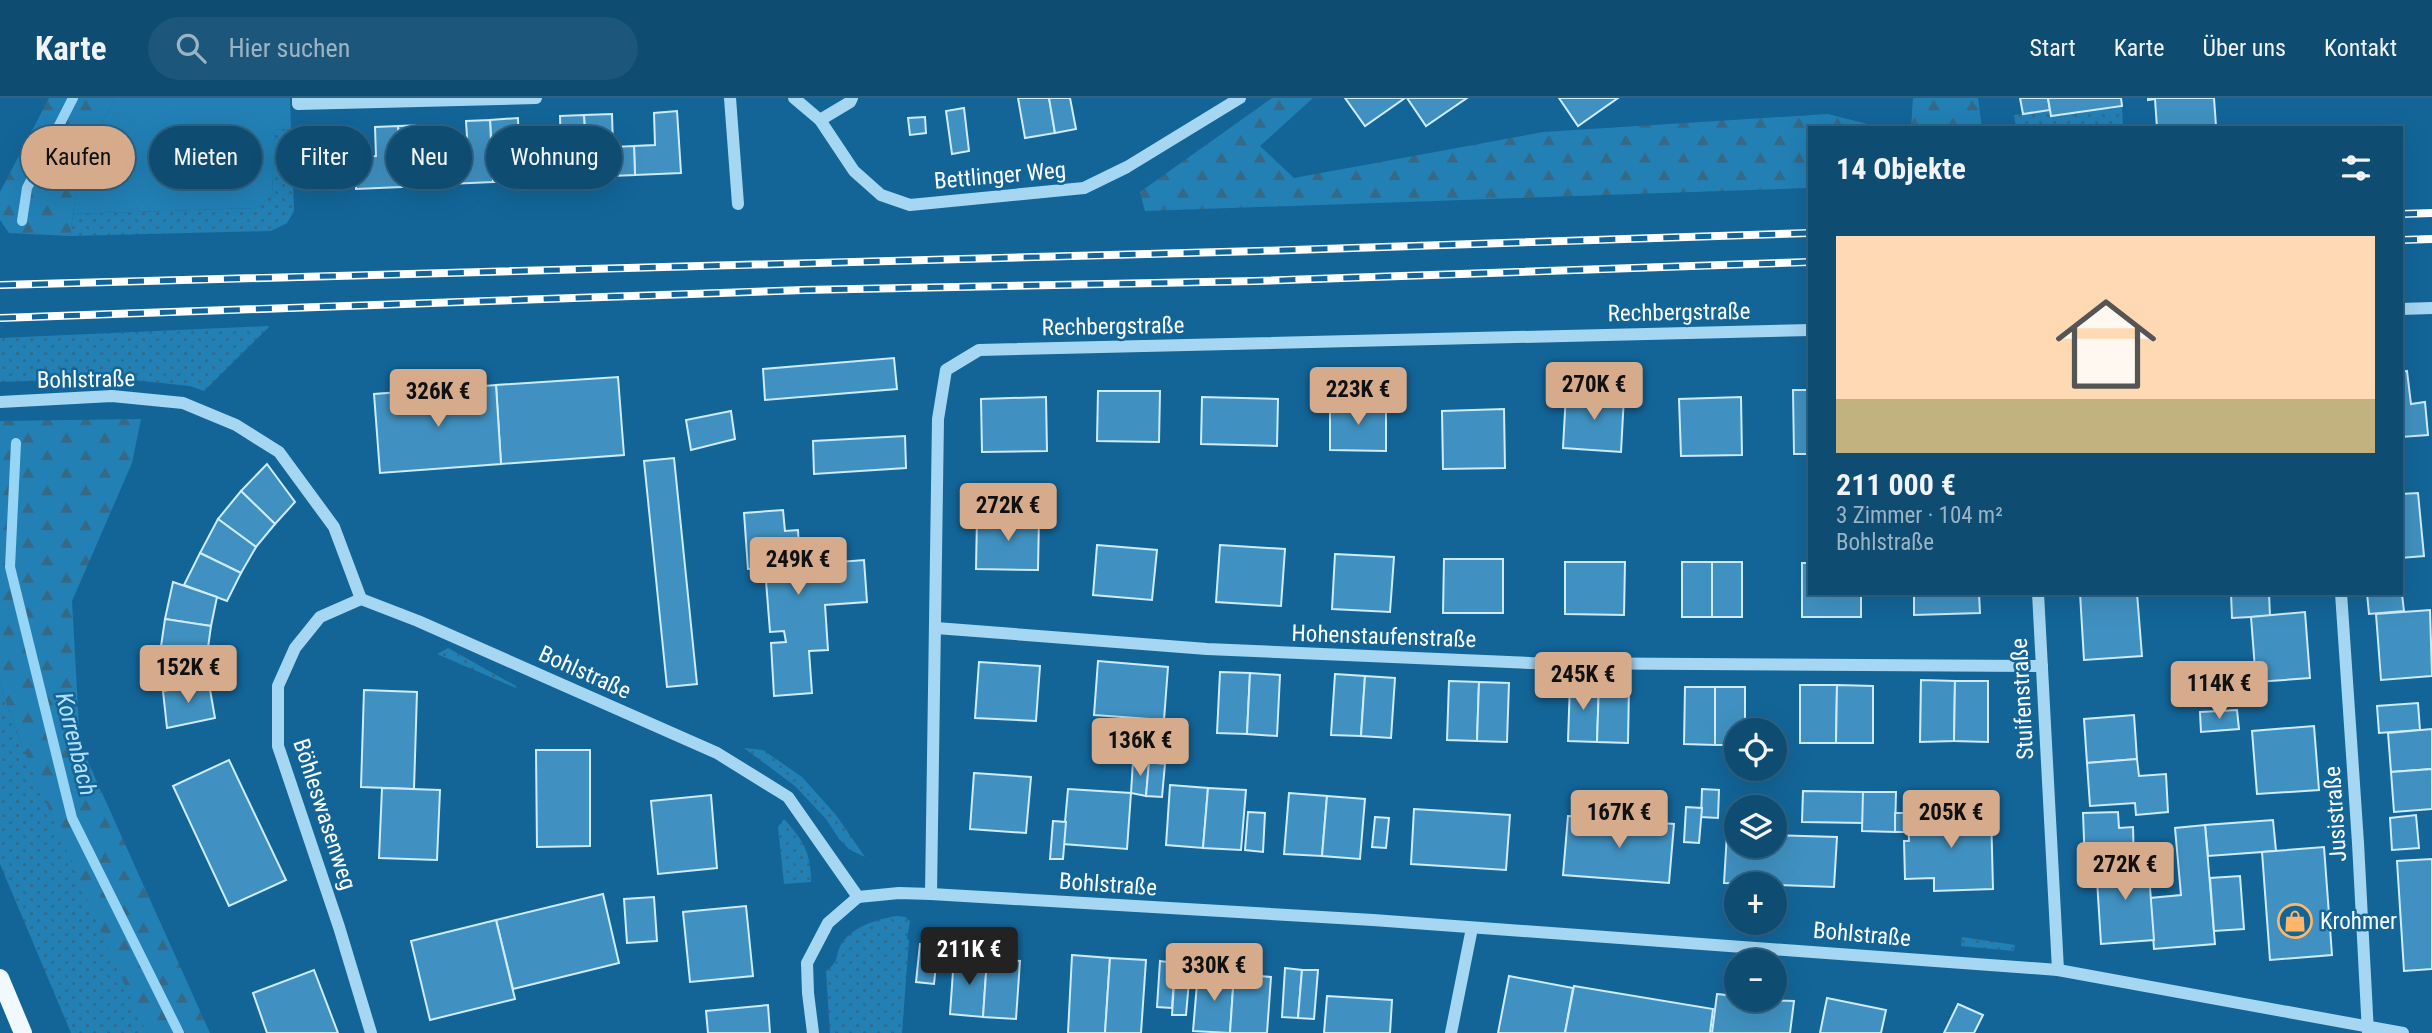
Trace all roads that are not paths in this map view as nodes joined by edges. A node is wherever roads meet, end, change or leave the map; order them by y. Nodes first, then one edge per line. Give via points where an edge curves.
1 (298, 98) edge
2 (536, 98) edge
3 (730, 98) edge
4 (794, 98) edge
5 (852, 98) edge
6 (1240, 98) edge
7 (820, 120) junction
8 (738, 204) dead end
9 (2432, 308) edge
10 (2403, 309) edge
11 (1808, 330) edge
12 (0, 402) edge
13 (2038, 595) edge
14 (2341, 595) edge
15 (361, 600) junction
16 (936, 628) junction
17 (2042, 666) junction
18 (931, 894) junction
19 (858, 897) junction
20 (1472, 928) junction
21 (2058, 970) junction
22 (0, 978) edge
23 (2369, 1030) edge
24 (23, 1033) edge
25 (371, 1033) edge
26 (813, 1033) edge
27 (1451, 1033) edge
28 (2403, 1033) edge

1 - 2 street via 298,104
3 - 8 street
4 - 7 street, Bettlinger Weg
5 - 7 street
6 - 7 street, Bettlinger Weg via 1084,188 910,205 881,195 854,171
9 - 10 street
11 - 16 street, Rechbergstraße via 979,350 946,370 938,419
12 - 15 street, Bohlstraße via 135,398 183,403 236,425 279,452 334,527
13 - 17 street, Stuifenstraße
14 - 23 street, Jusistraße
15 - 19 street, Bohlstraße via 717,754 788,797
15 - 25 street, Böhleswasenweg via 320,617 295,648 278,686 278,746
16 - 17 street, Hohenstaufenstraße via 1207,649 1519,663
16 - 18 street, Rechbergstraße
17 - 21 street, Stuifenstraße
18 - 19 street, Bohlstraße
18 - 20 street, Bohlstraße
19 - 26 street via 828,923 807,963
20 - 21 street, Bohlstraße
20 - 27 street
21 - 23 street, Bohlstraße
22 - 24 main road
23 - 28 street, Bohlstraße

